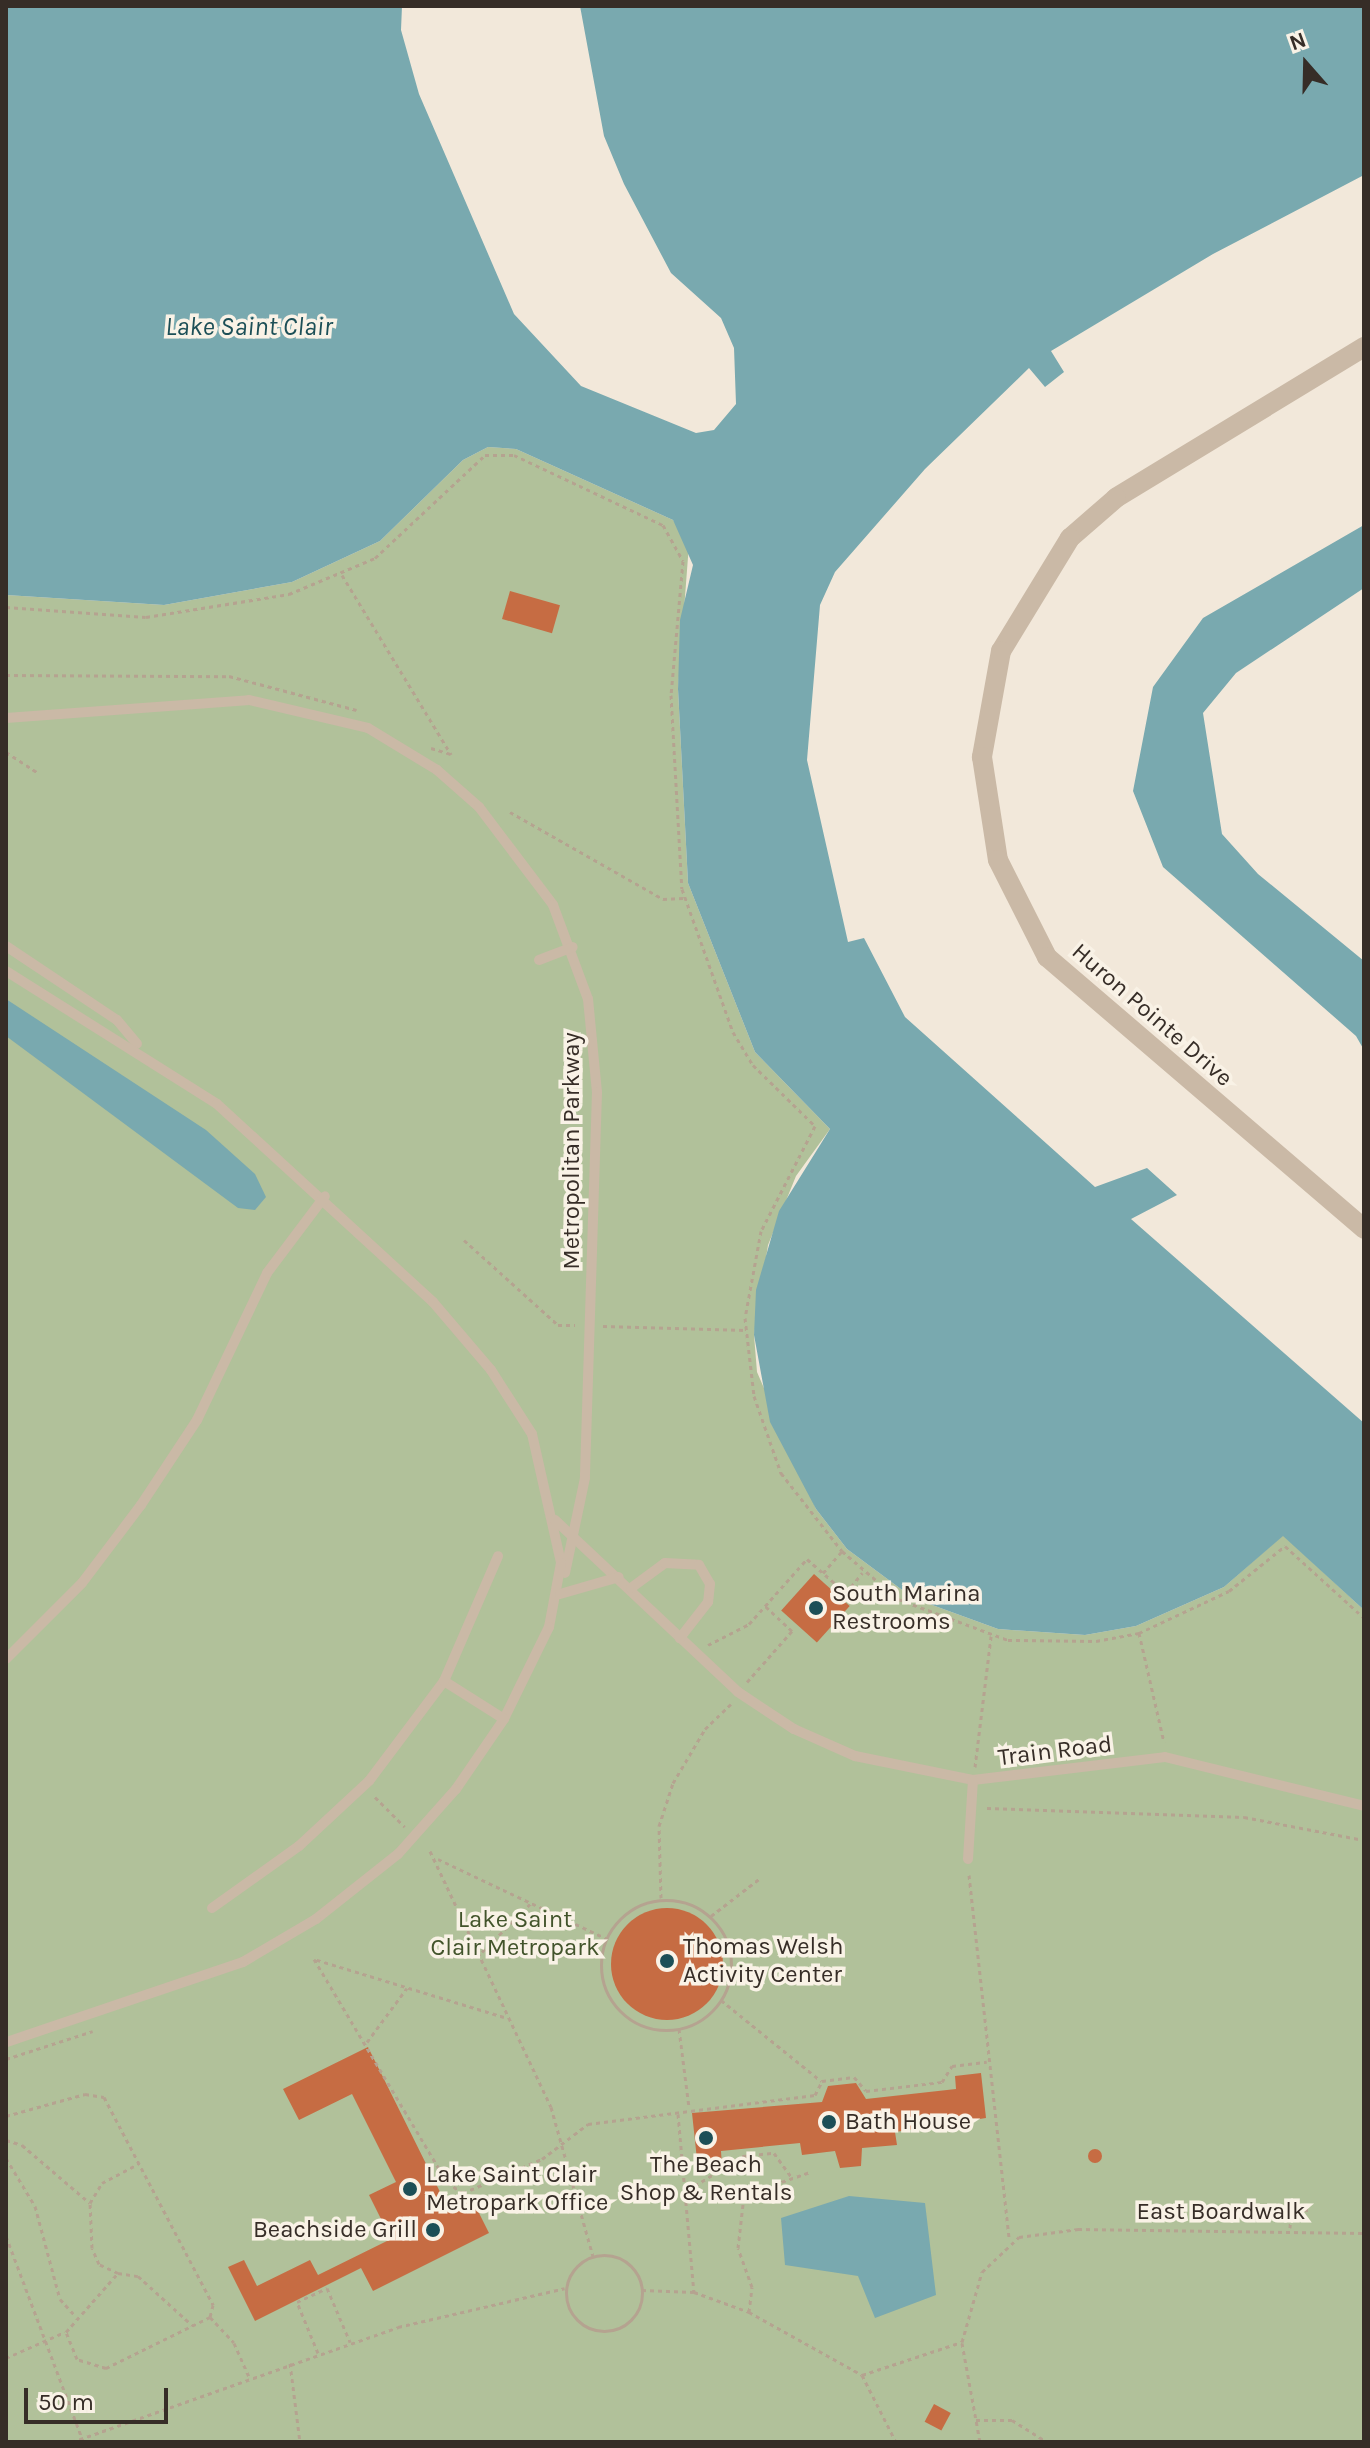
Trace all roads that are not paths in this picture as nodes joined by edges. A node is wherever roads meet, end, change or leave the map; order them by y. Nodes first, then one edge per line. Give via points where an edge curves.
1 (1364, 347) edge
2 (6, 718) edge
3 (6, 946) edge
4 (573, 947) junction
5 (539, 960) dead end
6 (6, 971) edge
7 (146, 1054) junction
8 (325, 1196) junction
9 (1364, 1229) edge
10 (555, 1520) junction
11 (574, 1537) junction
12 (498, 1556) dead end
13 (619, 1577) junction
14 (631, 1588) junction
15 (560, 1594) junction
16 (680, 1638) junction
17 (6, 1659) edge
18 (444, 1681) junction
19 (504, 1719) junction
20 (973, 1780) junction
21 (1364, 1806) edge
22 (968, 1859) road end
23 (212, 1908) dead end
24 (6, 2042) edge

1 - 9 street, Huron Pointe Drive via 1116,498 1070,538 1001,651 982,757 998,860 1047,957
2 - 4 lane, Metropolitan Parkway via 249,700 368,728 437,770 479,807 553,905
3 - 7 lane via 117,1020
4 - 5 lane
4 - 11 lane, Metropolitan Parkway via 588,999 597,1092 590,1391
6 - 7 lane
7 - 8 lane
8 - 10 lane via 433,1302 514,1402 532,1434
8 - 17 lane via 267,1273 197,1420 141,1505 82,1583
10 - 11 lane, Train Road
10 - 15 lane
11 - 13 lane, Train Road
11 - 15 lane, Metropolitan Parkway
12 - 18 lane
13 - 14 lane, Train Road
13 - 15 lane
14 - 16 lane, Train Road
14 - 16 lane via 665,1563 699,1565 710,1584 708,1602
15 - 19 lane, Metropolitan Parkway
16 - 20 lane, Train Road via 794,1729 855,1756
18 - 19 lane
18 - 23 lane via 342,1809
19 - 24 lane via 415,1837 316,1919 206,1977
20 - 21 lane, Train Road via 1165,1757
20 - 22 lane

